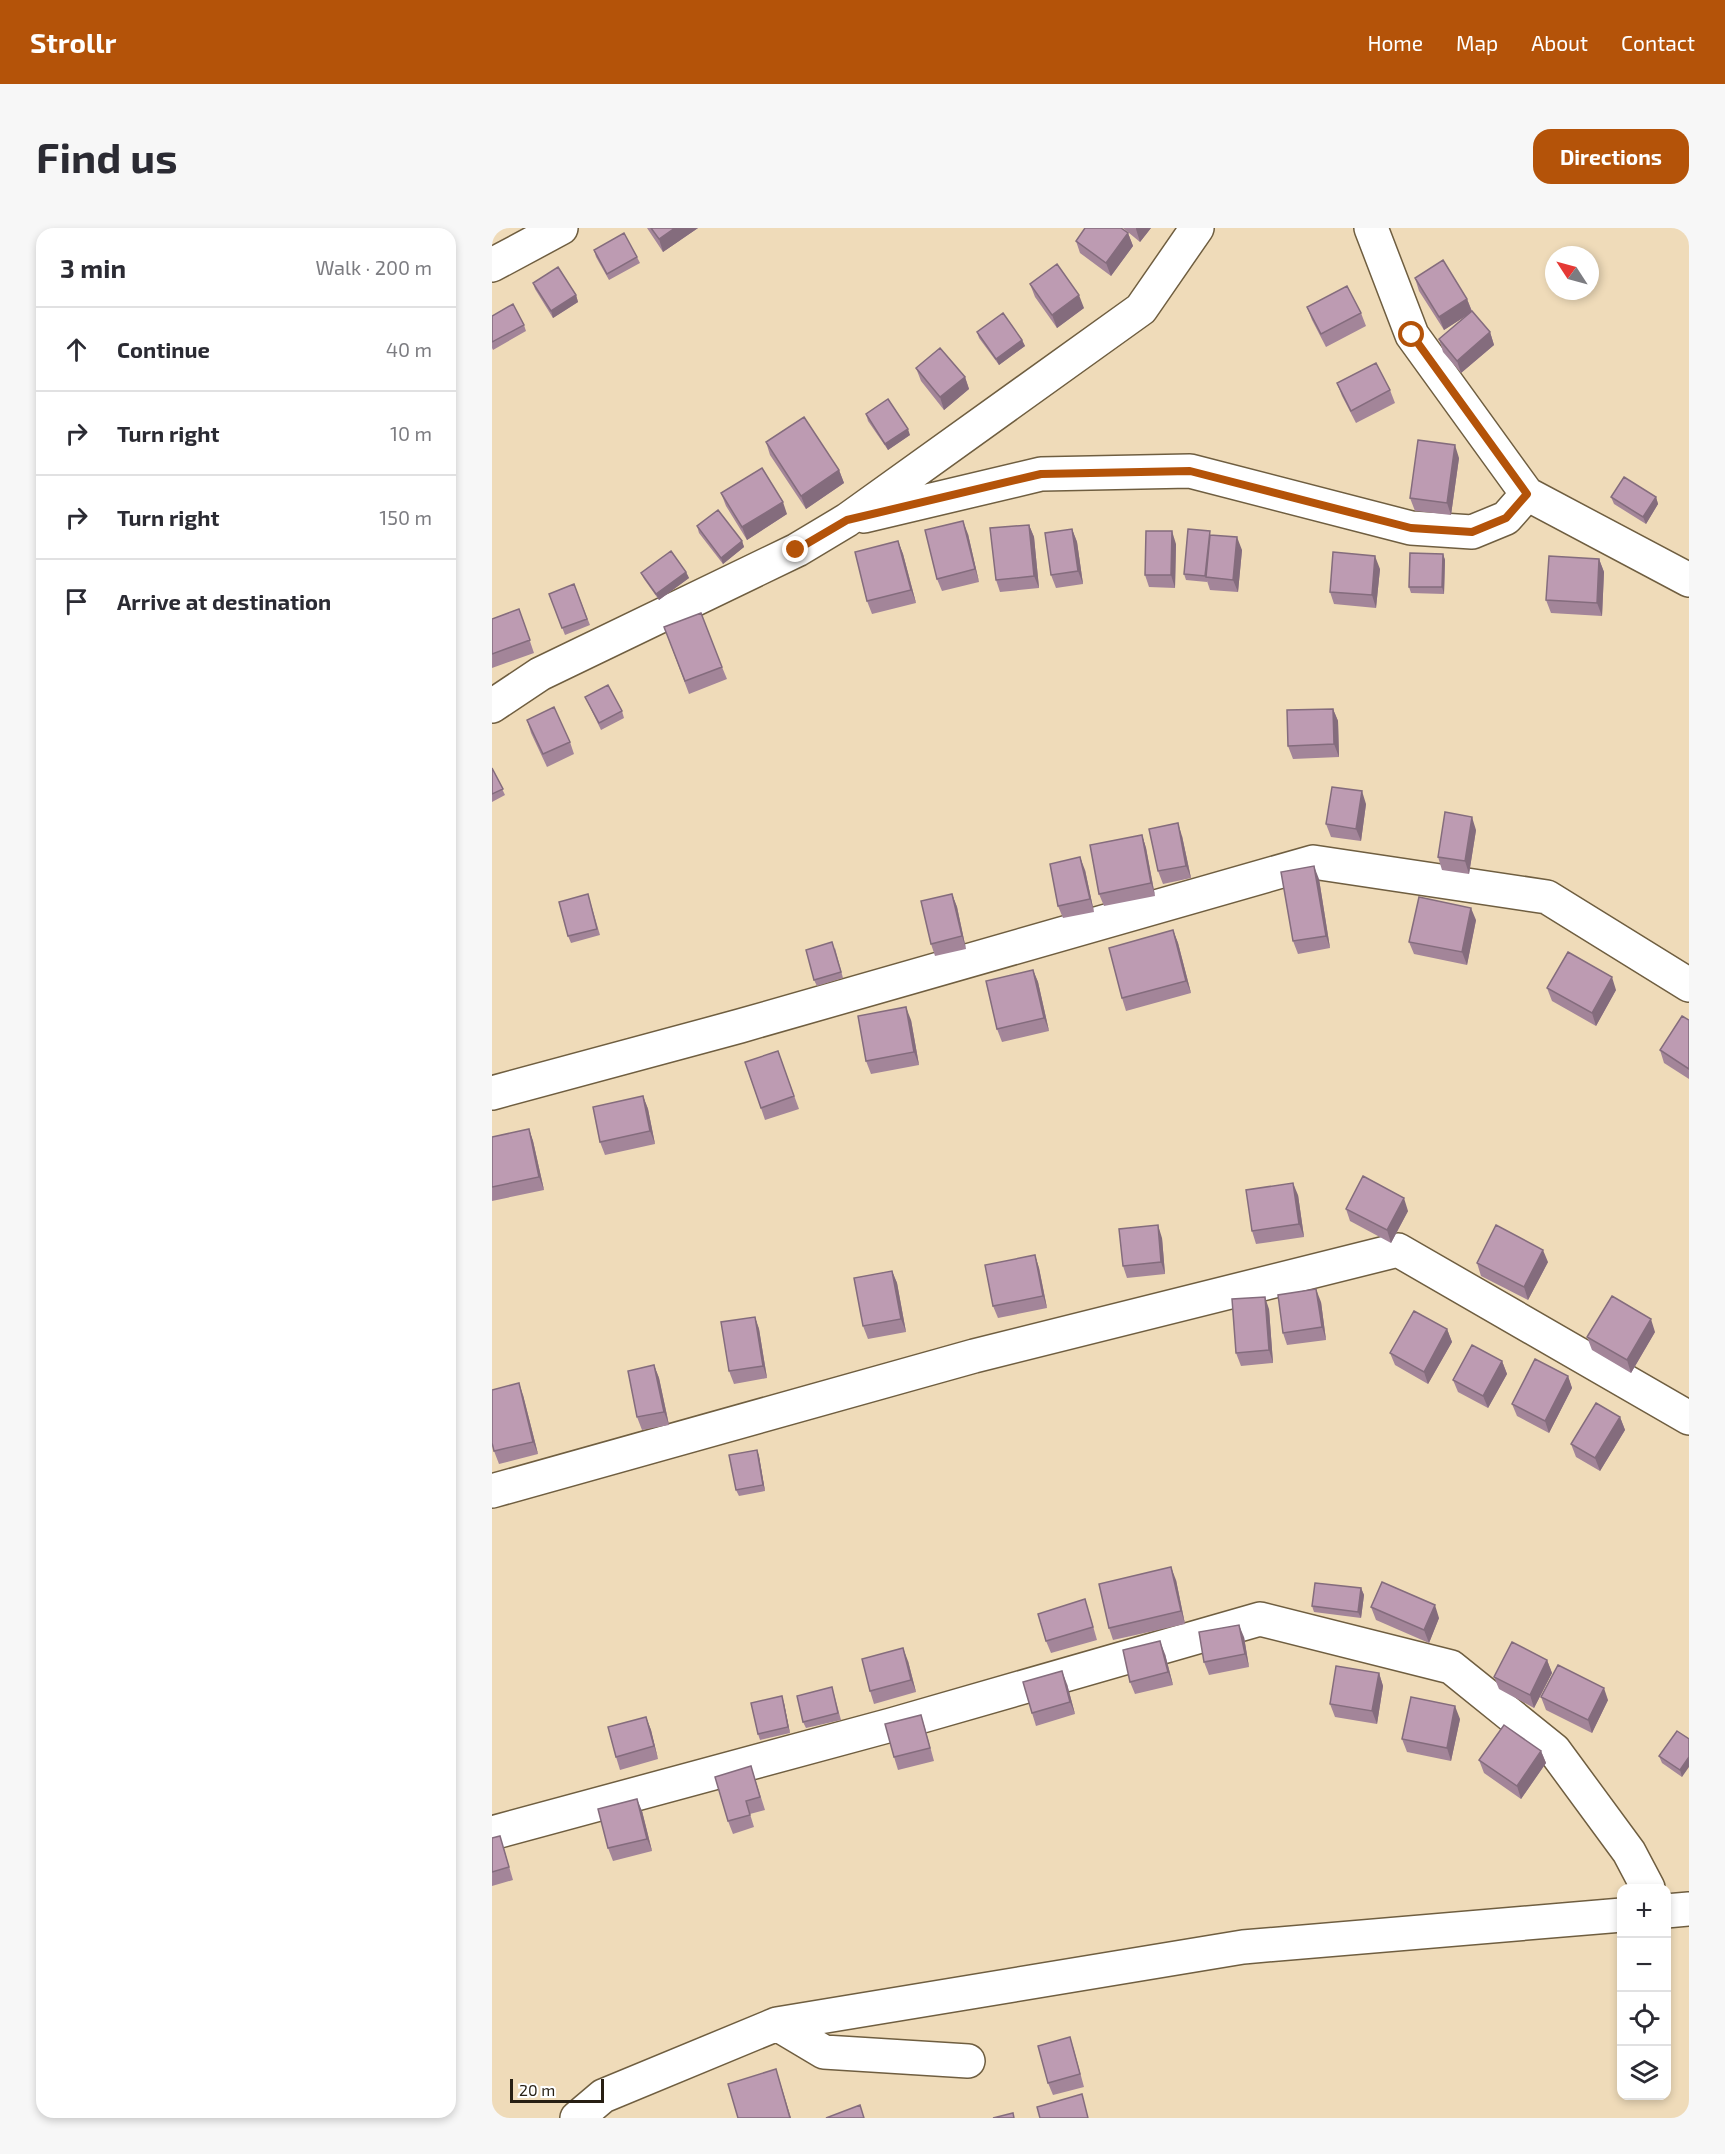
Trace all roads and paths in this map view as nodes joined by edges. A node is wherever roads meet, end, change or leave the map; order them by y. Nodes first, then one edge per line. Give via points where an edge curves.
1 (561, 228) edge
2 (1197, 228) edge
3 (1371, 228) edge
4 (492, 265) edge
5 (1527, 494) junction
6 (847, 520) junction
7 (1689, 580) edge
8 (492, 706) edge
9 (1689, 984) edge
10 (492, 1094) edge
11 (1689, 1418) edge
12 (492, 1491) edge
13 (492, 1833) edge
14 (1646, 1884) edge
15 (1689, 1909) edge
16 (1671, 1911) edge
17 (1617, 1915) edge
18 (777, 2024) junction
19 (968, 2061) dead end
20 (577, 2118) edge

1 - 4 street
2 - 6 street via 1141,309
3 - 5 street via 1412,335
5 - 6 street via 1506,518 1472,532 1411,528 1190,471 1041,474
5 - 7 street
6 - 8 street via 796,550 540,674
9 - 10 street via 1547,897 1313,862
11 - 12 street via 1398,1250 974,1356
13 - 14 street via 891,1725 1260,1619 1451,1667 1554,1750 1629,1852
15 - 16 street
17 - 18 street via 1244,1947
18 - 19 street via 824,2052
18 - 20 street via 603,2096

